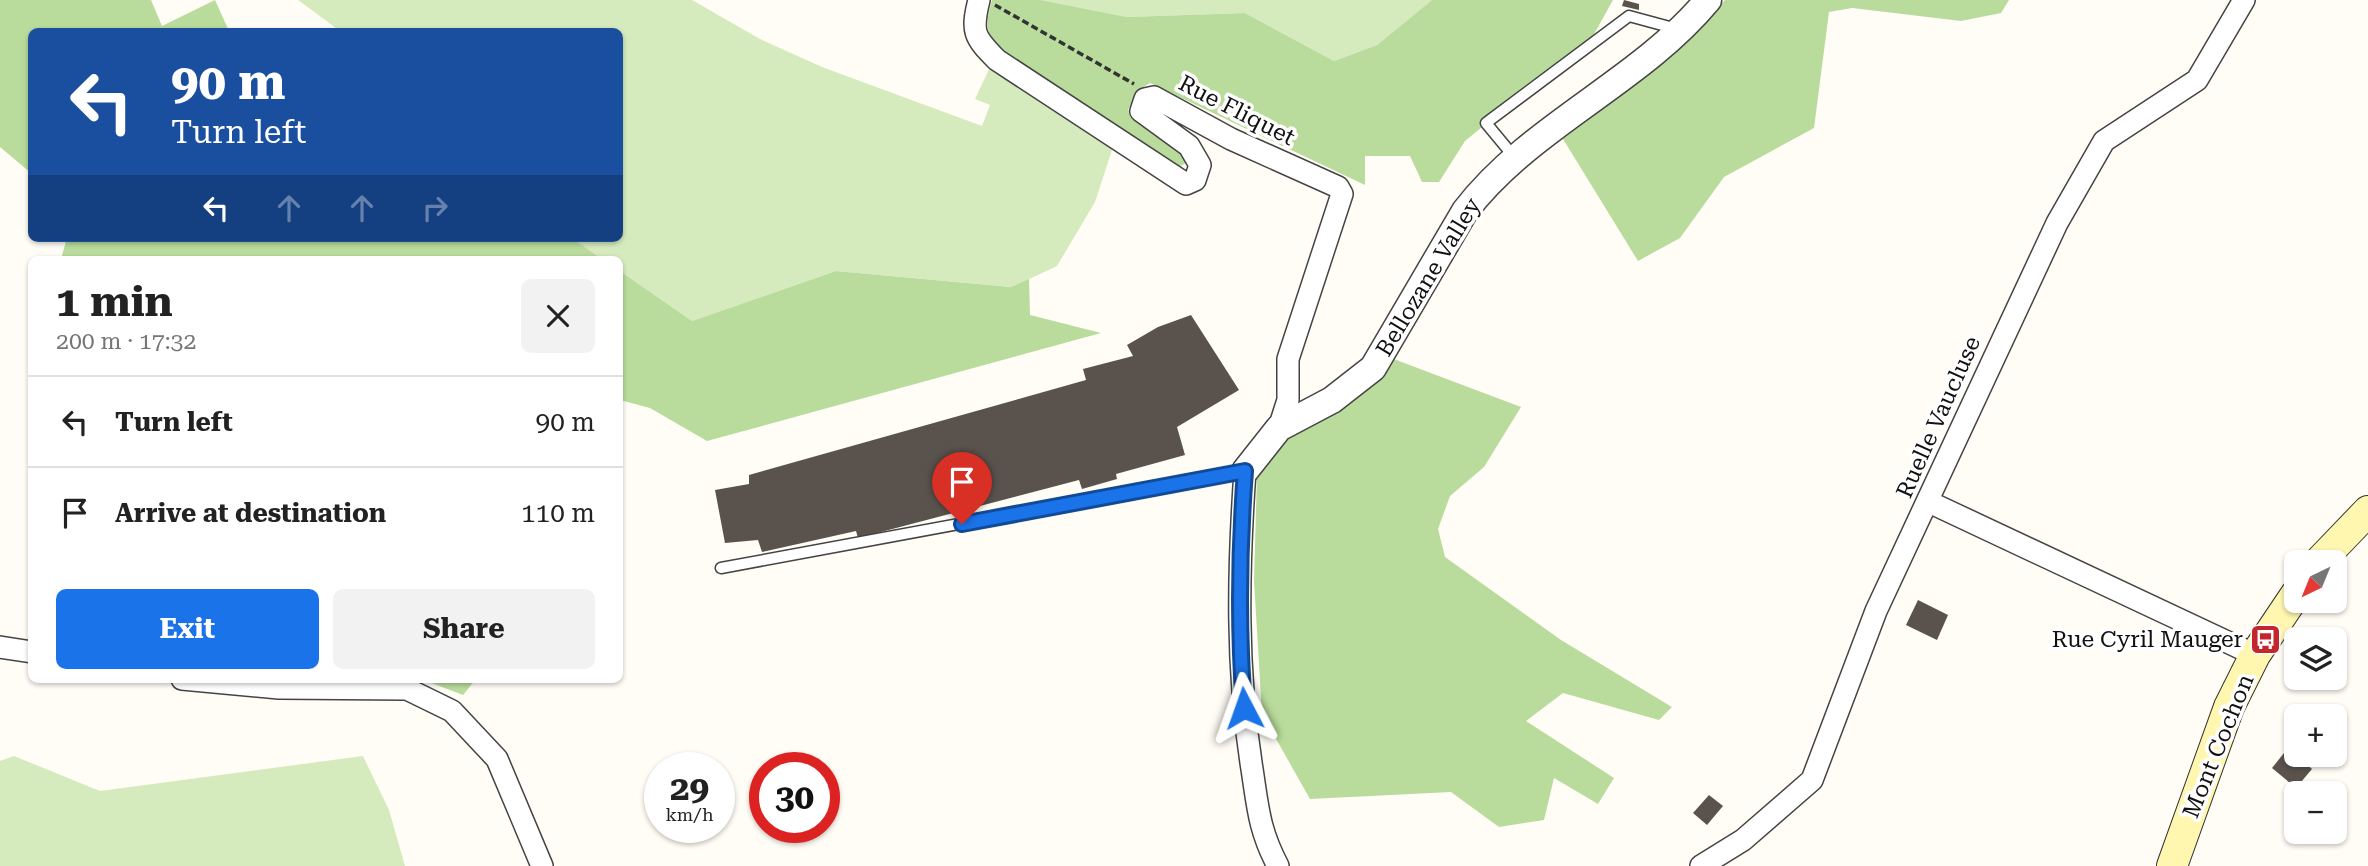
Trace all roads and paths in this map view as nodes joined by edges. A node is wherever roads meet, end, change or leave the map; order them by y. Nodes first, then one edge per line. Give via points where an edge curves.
1 (979, 0) edge
2 (986, 0) edge
3 (1708, 0) edge
4 (2244, 0) edge
5 (1683, 30) junction
6 (1154, 97) junction
7 (1516, 158) junction
8 (1279, 428) junction
9 (1245, 471) junction
10 (1929, 502) junction
11 (2368, 511) edge
12 (2331, 550) edge
13 (721, 568) dead end
14 (2284, 612) edge
15 (0, 647) edge
16 (28, 651) edge
17 (2255, 655) junction
18 (225, 683) edge
19 (542, 866) edge
20 (1278, 866) edge
21 (1701, 866) edge
22 (2172, 866) edge

1 - 6 street, Rue Fliquet via 976,39 997,60 1186,184 1195,180 1200,165 1189,146 1141,111 1145,99
2 - 6 path
3 - 5 street, Bellozane Valley
4 - 10 street, Ruelle Vaucluse via 2197,80 2104,141 2057,223
5 - 7 street, Bellozane Valley
5 - 7 lane via 1629,16 1486,123
6 - 8 street, Rue Fliquet via 1231,139 1338,187 1342,194 1288,359 1288,400
7 - 8 street, Bellozane Valley via 1465,211 1373,368 1332,400
8 - 9 street, Bellozane Valley
9 - 13 lane
9 - 20 street via 1239,639 1246,730 1262,836
10 - 17 street
10 - 21 street, Ruelle Vaucluse via 1876,611 1812,780 1743,840
11 - 12 main road
14 - 17 main road, Mont Cochon
15 - 16 street
17 - 22 main road, Mont Cochon via 2229,707
18 - 19 street via 407,689 452,711 497,759

